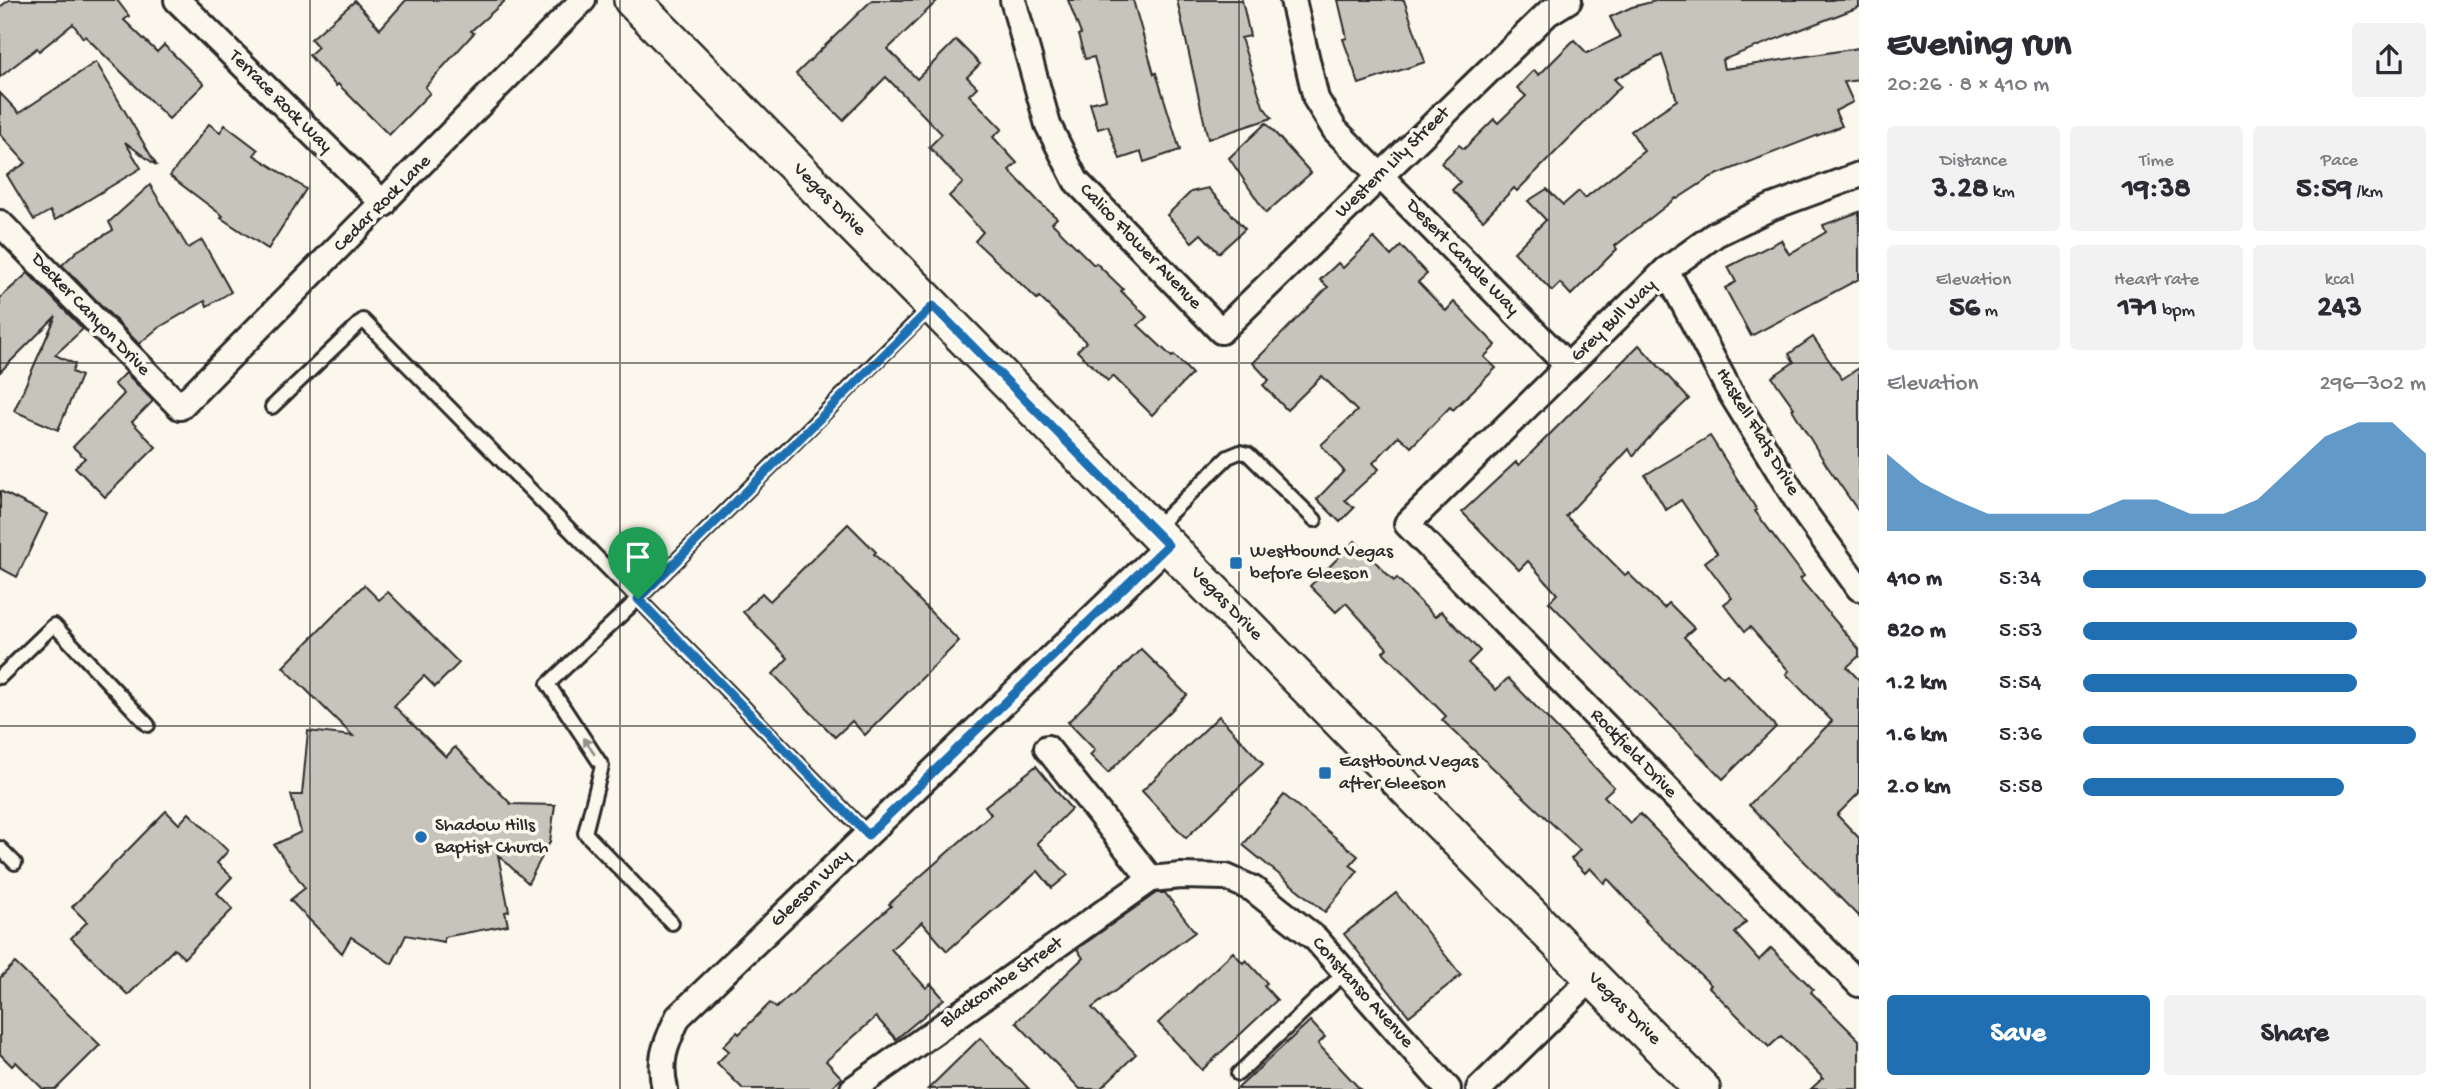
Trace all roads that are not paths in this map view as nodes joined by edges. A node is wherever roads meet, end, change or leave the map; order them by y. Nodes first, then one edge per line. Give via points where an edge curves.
1 (177, 0) edge
2 (583, 0) edge
3 (632, 0) edge
4 (1013, 0) edge
5 (1293, 0) edge
6 (1569, 0) edge
7 (1381, 175) junction
8 (1859, 175) edge
9 (384, 204) junction
10 (0, 223) edge
11 (1666, 270) junction
12 (933, 306) junction
13 (1221, 331) joint
14 (1568, 366) junction
15 (180, 407) joint
16 (272, 407) dead end
17 (1315, 520) dead end
18 (1407, 524) joint
19 (1161, 537) junction
20 (1859, 588) edge
21 (638, 599) junction
22 (0, 677) edge
23 (148, 725) dead end
24 (1047, 748) dead end
25 (868, 835) junction
26 (0, 848) edge
27 (15, 863) dead end
28 (1151, 879) junction
29 (672, 923) dead end
30 (1345, 972) junction
31 (1593, 977) junction
32 (1859, 984) edge
33 (1238, 1074) dead end
34 (663, 1081) edge
35 (880, 1081) edge
36 (853, 1089) edge
37 (1448, 1089) edge
38 (1479, 1089) edge
39 (1702, 1089) edge

1 - 9 street, Terrace Rock Way
2 - 9 street, Cedar Rock Lane
3 - 12 main road, Vegas Drive
4 - 13 street, Calico Flower Avenue via 1048,125 1076,181
5 - 7 street, Desert Candle Way via 1316,99 1335,130
6 - 7 street, Western Lily Street via 1548,13
7 - 13 street, Western Lily Street
7 - 14 street, Desert Candle Way
8 - 11 street, Grey Bull Way via 1716,233
9 - 15 street, Cedar Rock Lane
10 - 15 street, Decker Canyon Drive
11 - 14 street, Grey Bull Way
11 - 20 street, Haskell Flats Drive via 1729,390 1806,515
12 - 19 main road, Vegas Drive
12 - 21 lane
14 - 18 street, Grey Bull Way
16 - 21 lane via 363,320
17 - 19 lane via 1248,454 1240,452 1228,457
18 - 32 street, Rockfield Drive
19 - 25 street, Gleeson Way
19 - 31 main road, Vegas Drive
21 - 25 lane
29 -> 21 lane via 585,833 602,766 548,684
22 - 23 lane via 54,625
24 - 28 street
25 - 34 street, Gleeson Way via 678,1017 664,1048
26 - 27 lane
28 - 30 street, Constanso Avenue via 1226,877 1253,889 1316,939
28 - 35 street, Blackcombe Street
30 - 33 lane
30 - 37 street, Constanso Avenue
31 - 38 street
31 - 39 main road, Vegas Drive
35 - 36 street, Blackcombe Street

